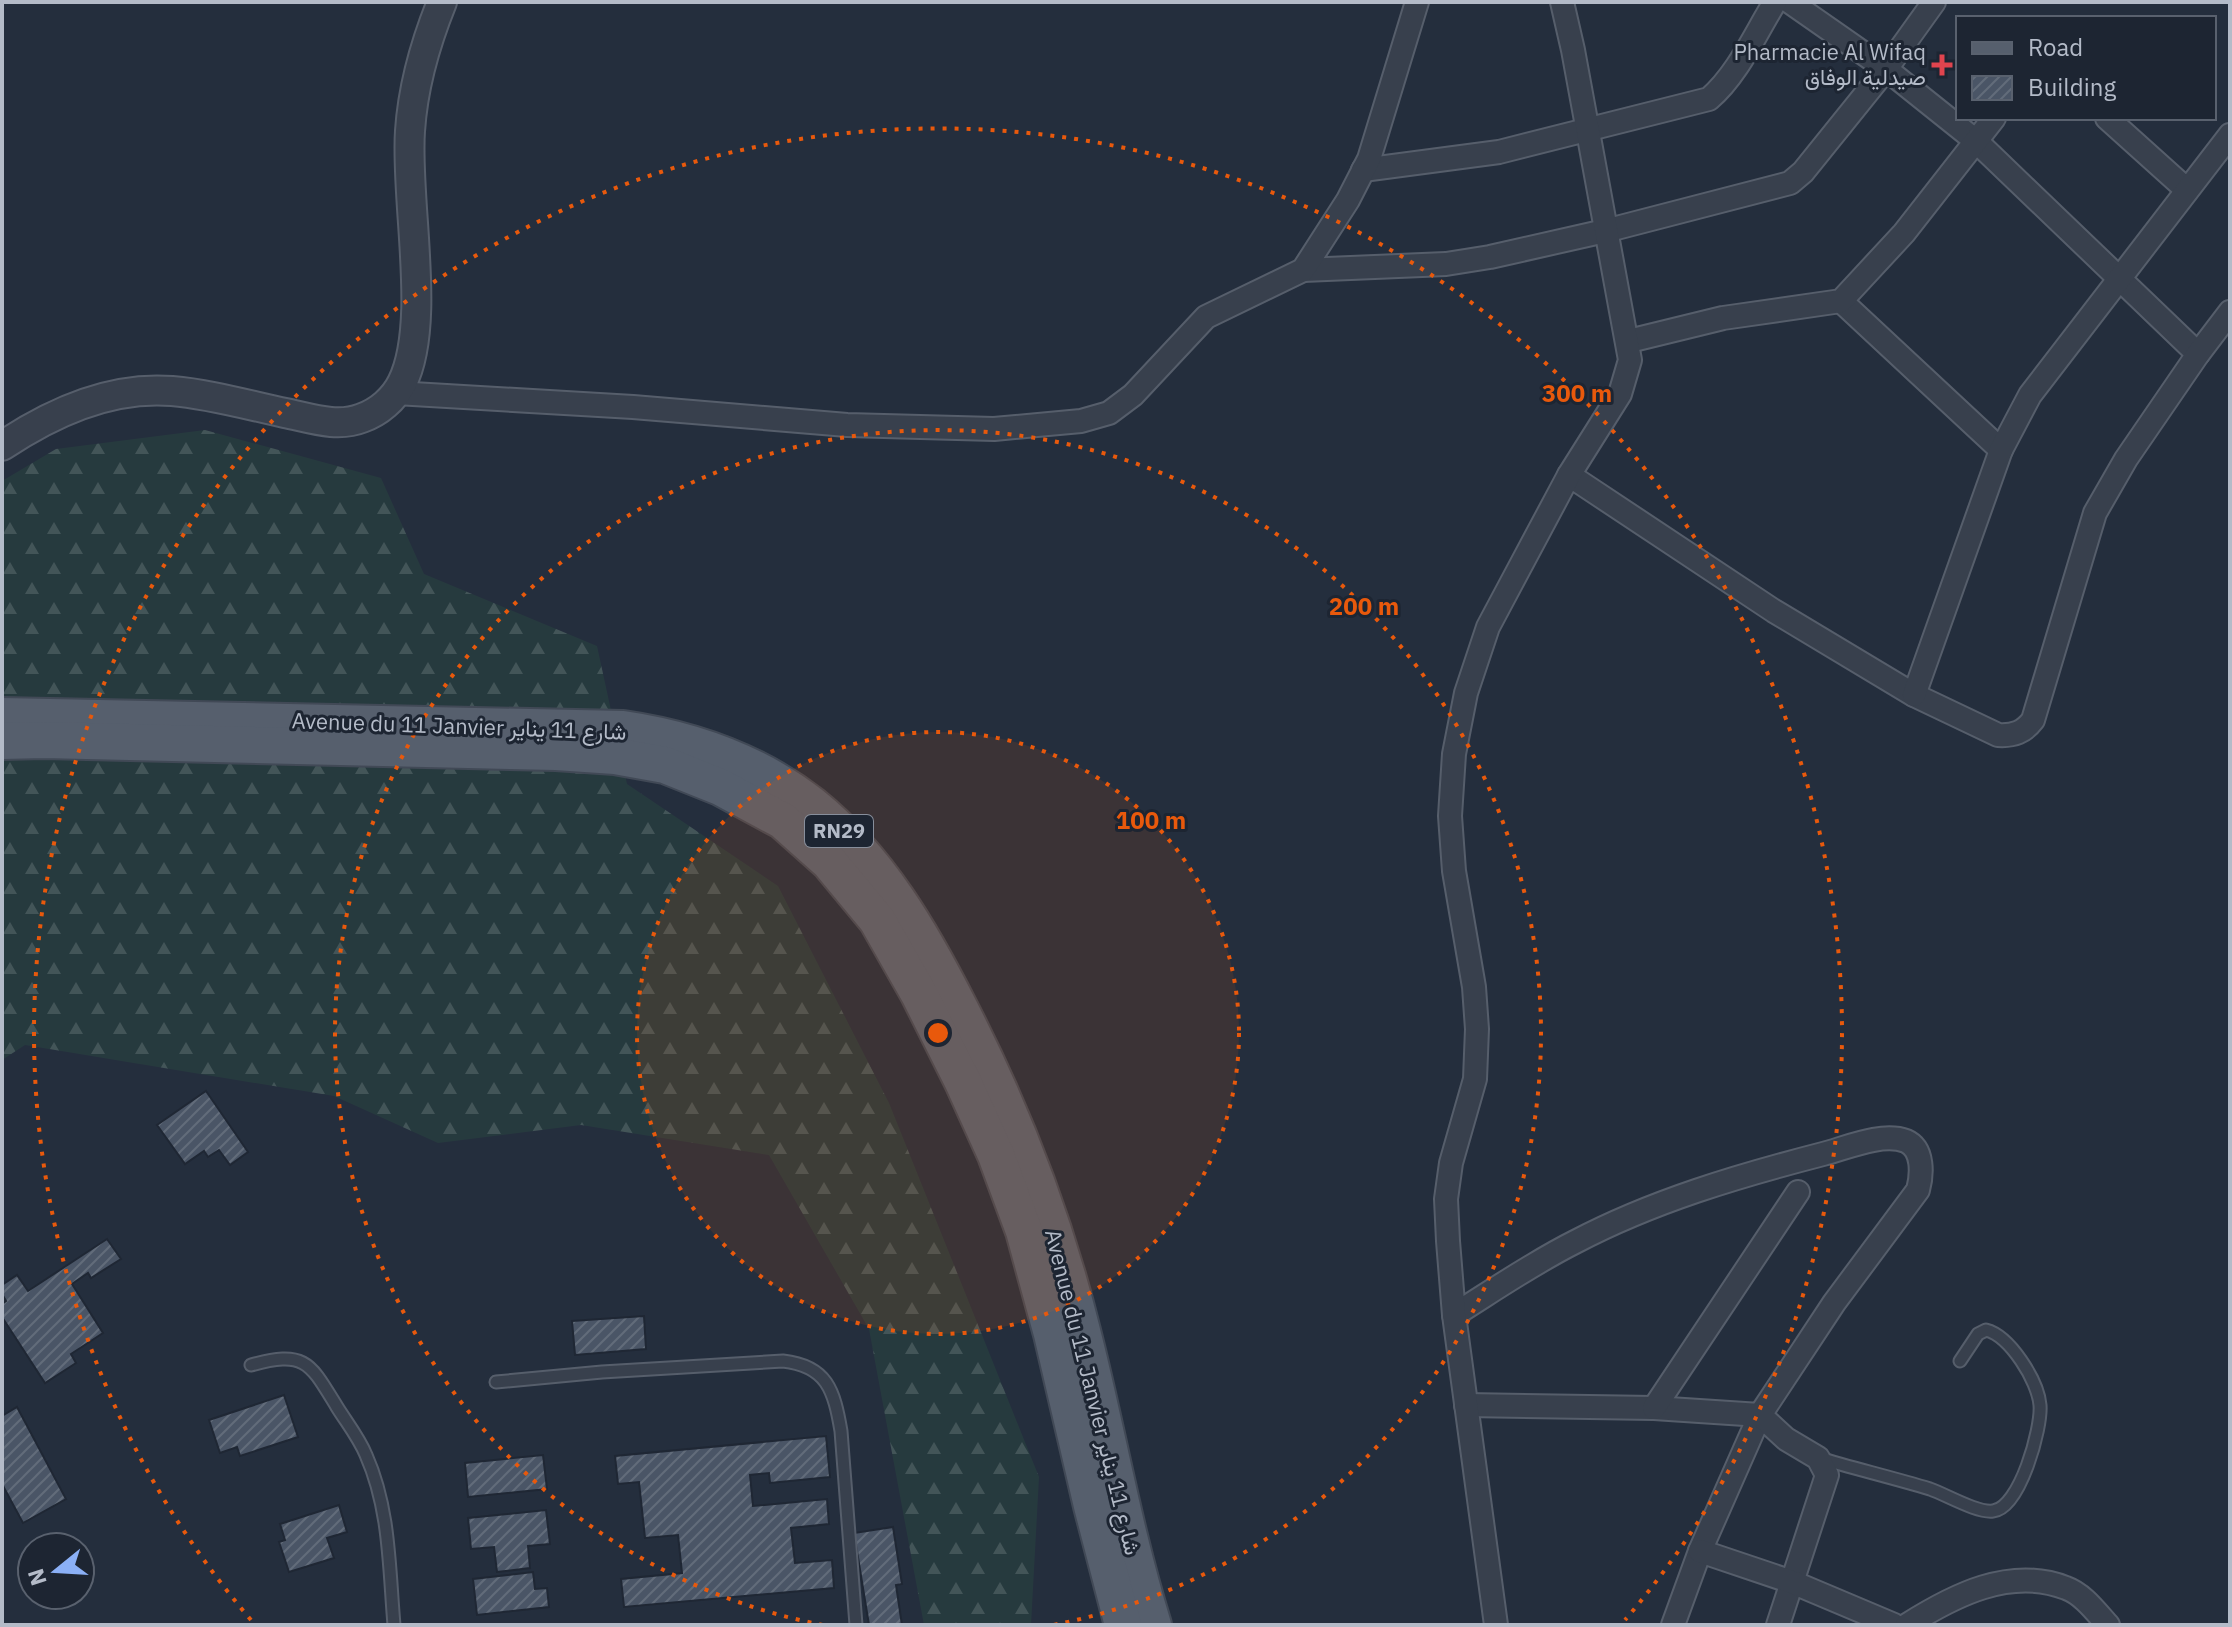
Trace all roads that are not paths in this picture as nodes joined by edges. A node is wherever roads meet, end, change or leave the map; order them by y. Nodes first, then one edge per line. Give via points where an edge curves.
1 (442, 2) edge
2 (1417, 2) edge
3 (1562, 2) edge
4 (1775, 2) edge
5 (1790, 2) edge
6 (1934, 2) edge
7 (1886, 69) junction
8 (1992, 120) edge
9 (2109, 120) edge
10 (1587, 129) junction
11 (2230, 135) edge
12 (1976, 141) junction
13 (1363, 170) junction
14 (2187, 190) junction
15 (1605, 231) junction
16 (1303, 270) junction
17 (2119, 280) junction
18 (1841, 301) junction
19 (2230, 312) edge
20 (1629, 341) junction
21 (2198, 354) junction
22 (396, 393) junction
23 (2, 446) edge
24 (2001, 450) junction
25 (1569, 475) junction
26 (1914, 695) junction
27 (2, 716) edge
28 (2, 741) edge
29 (1798, 1192) dead end
30 (1454, 1315) junction
31 (1960, 1361) dead end
32 (251, 1365) dead end
33 (496, 1382) dead end
34 (1466, 1405) junction
35 (1654, 1408) junction
36 (1760, 1415) junction
37 (1818, 1458) junction
38 (1700, 1551) junction
39 (1110, 1576) junction
40 (1792, 1582) junction
41 (394, 1625) edge
42 (856, 1625) edge
43 (1109, 1625) edge
44 (1123, 1625) edge
45 (1153, 1625) edge
46 (1496, 1625) edge
47 (1673, 1625) edge
48 (1778, 1625) edge
49 (1894, 1625) edge
50 (1907, 1625) edge
51 (2108, 1625) edge

1 - 22 street via 413,99 415,331 411,360
2 - 13 street
3 - 10 street
4 - 10 street via 1709,99
5 - 7 street
6 - 7 street
7 - 12 street
7 - 15 street via 1790,183
8 - 12 street
9 - 14 street
10 - 13 street via 1499,152
10 - 15 street
11 - 14 street
12 - 17 street
12 - 18 street via 1904,233
13 - 16 street
14 - 17 street
15 - 16 street via 1446,264
15 - 20 street
16 - 22 street via 1206,317 1121,406 1081,421 994,429 847,425
17 - 21 street
17 - 24 street via 2030,395
18 - 20 street via 1723,318
18 - 24 street
19 - 21 street
20 - 25 street via 1630,360 1620,394
21 - 26 street via 2095,513 2026,729 1998,735
22 - 23 street via 360,419 333,423 172,391 128,392 55,415
24 - 26 street
25 - 26 street via 1774,611
25 - 30 street via 1488,627 1466,693 1454,754 1454,871 1477,1029 1475,1079 1446,1199
27 - 45 main road, Avenue du 11 Janvier شارع 11 يناير / RN29 via 623,729 711,750 774,779 812,806 856,847 903,907 991,1068 1026,1150 1083,1332
28 - 39 main road, Avenue du 11 Janvier شارع 11 يناير / RN29 via 615,756 665,765 783,821 829,862 877,920 919,994 996,1155 1024,1231 1052,1334
29 - 35 street
30 - 34 street
30 - 36 street via 1574,1242 1653,1207 1731,1178 1872,1141 1910,1143 1921,1165 1918,1190
31 - 37 lane via 1978,1334 1997,1333 2038,1389 2041,1410 2030,1458 2016,1494 2004,1507 1983,1509
32 - 41 lane via 279,1357 313,1368 365,1452 385,1516
33 - 42 lane via 768,1362 804,1364 823,1378 836,1401
34 - 35 street
34 - 46 street
35 - 36 street
36 - 37 street
36 - 38 street
37 - 40 street via 1827,1475
38 - 40 street
38 - 47 street
39 - 43 main road
39 - 44 main road, Avenue du 11 Janvier شارع 11 يناير / RN29
40 - 48 street
40 - 49 street
50 - 51 street via 1980,1587 2018,1581 2068,1588

